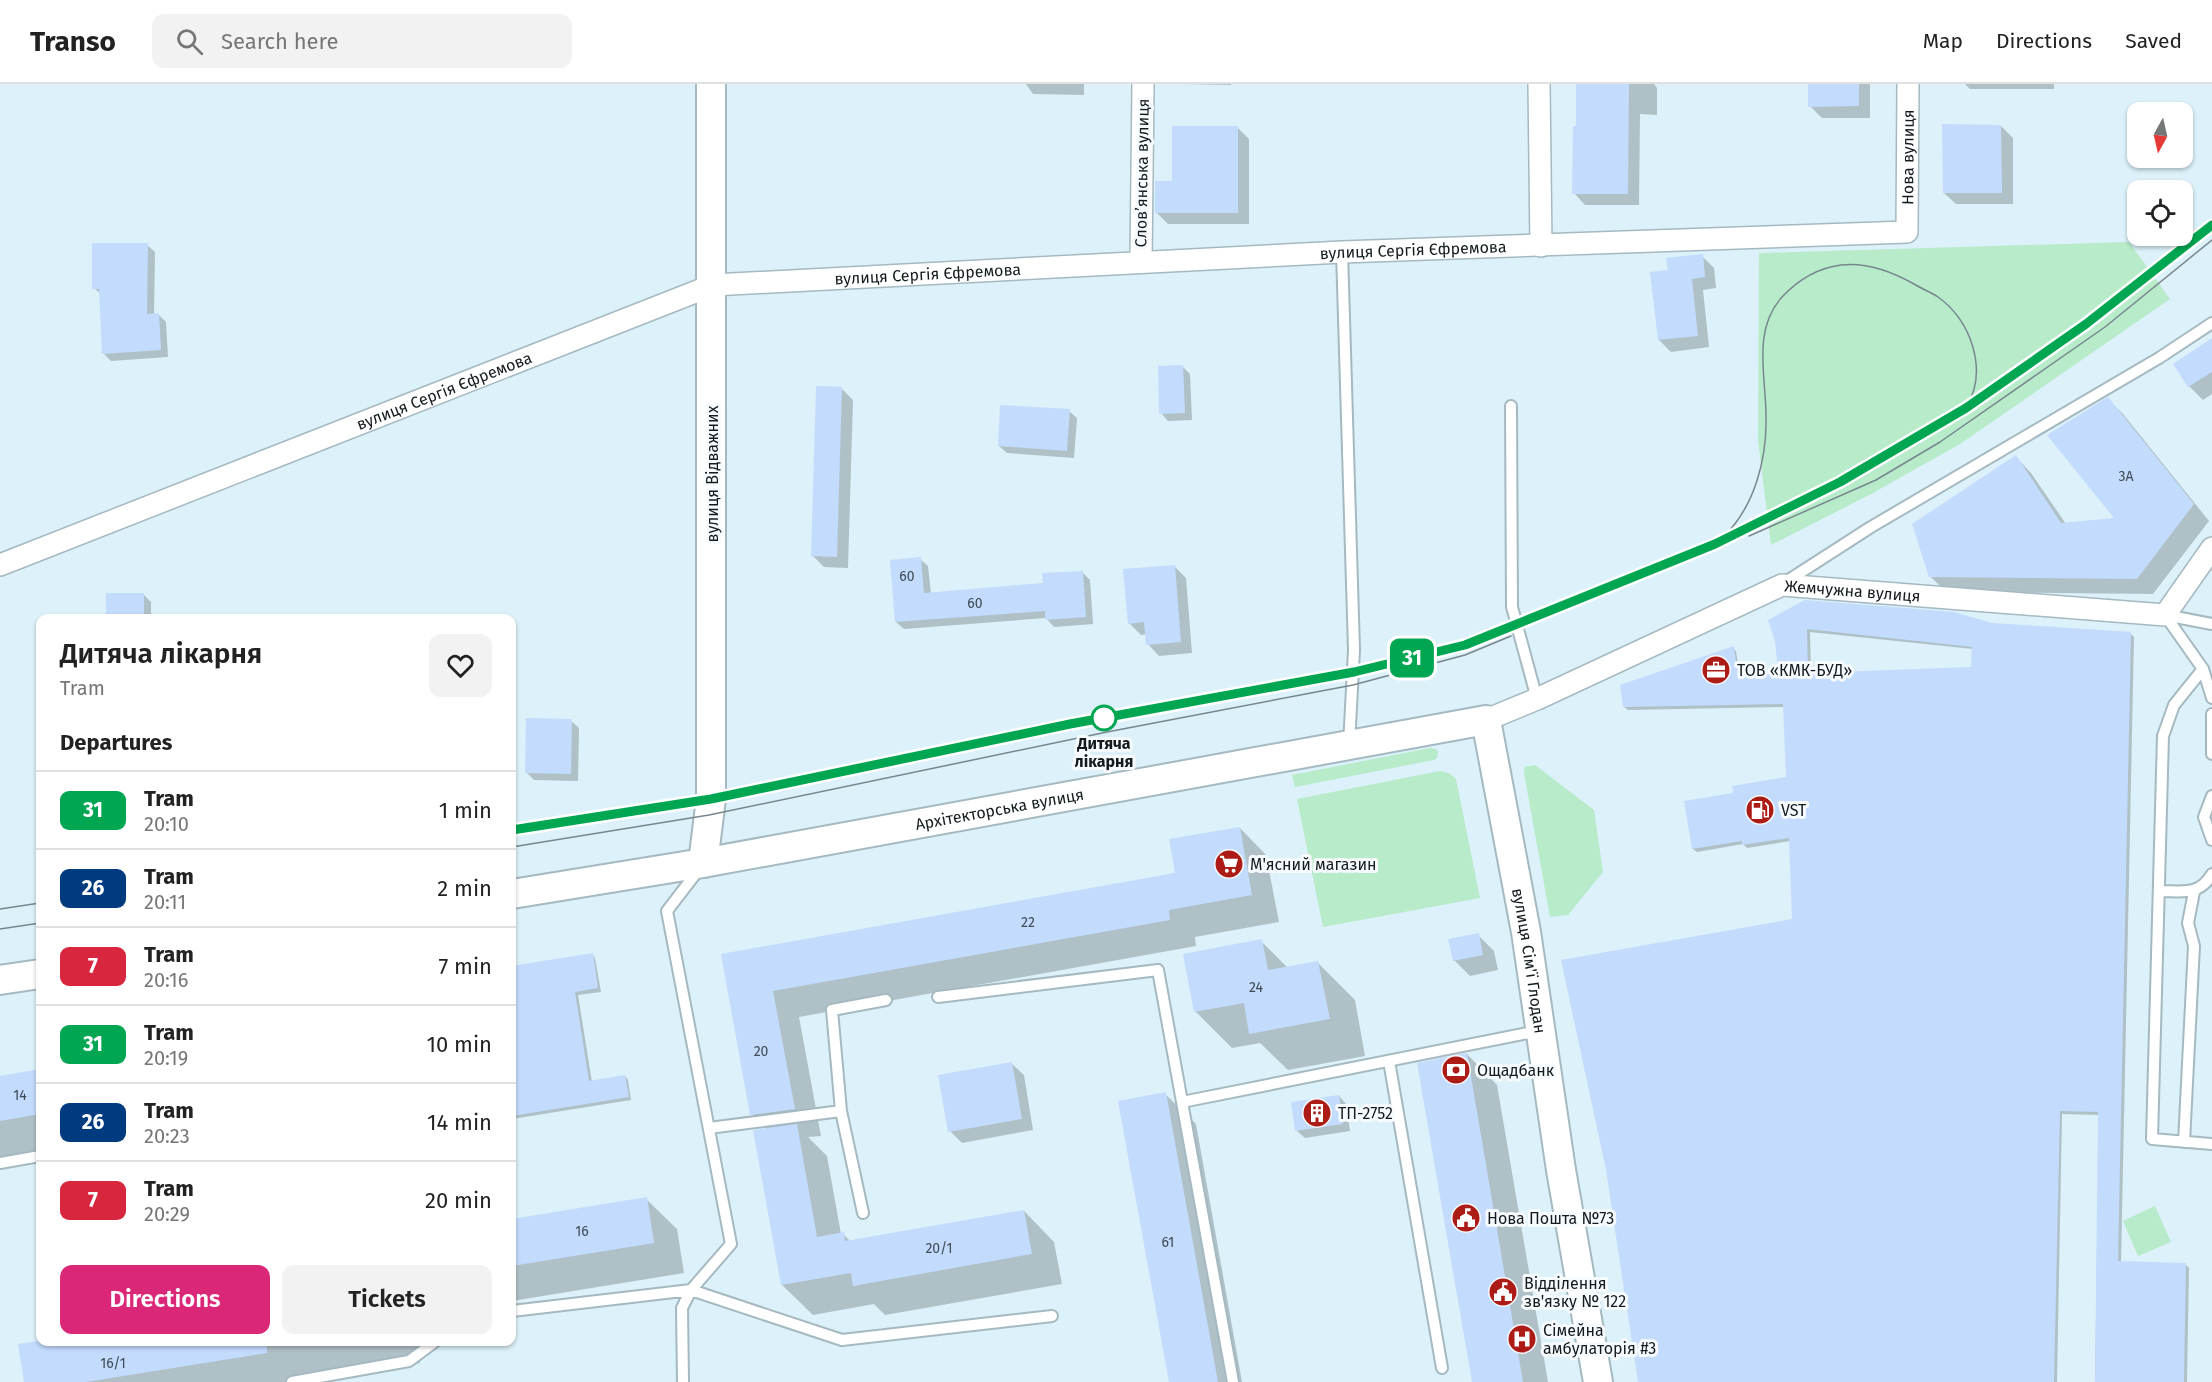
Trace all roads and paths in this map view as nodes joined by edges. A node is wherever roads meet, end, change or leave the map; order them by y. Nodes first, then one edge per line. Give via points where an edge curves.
1 (711, 84) edge
2 (1143, 84) edge
3 (1539, 84) edge
4 (1908, 84) edge
5 (1907, 232) joint
6 (1541, 246) junction
7 (1342, 252) junction
8 (1141, 262) junction
9 (713, 285) junction
10 (2212, 323) edge
11 (1511, 406) dead end
12 (2212, 548) edge
13 (0, 565) edge
14 (1782, 585) junction
15 (2165, 615) junction
16 (2212, 624) edge
17 (2204, 669) junction
18 (2212, 698) edge
19 (1537, 699) junction
20 (2212, 714) edge
21 (1486, 720) junction
22 (1348, 745) junction
23 (2212, 754) edge
24 (2212, 796) edge
25 (2212, 840) edge
26 (703, 863) junction
27 (2212, 874) edge
28 (2160, 891) junction
29 (2194, 892) junction
30 (516, 893) edge
31 (36, 975) edge
32 (0, 980) edge
33 (938, 997) dead end
34 (886, 1000) dead end
35 (1541, 1030) junction
36 (1389, 1060) junction
37 (1182, 1102) junction
38 (841, 1111) junction
39 (709, 1128) junction
40 (2184, 1142) junction
41 (2212, 1144) edge
42 (36, 1157) edge
43 (0, 1163) edge
44 (863, 1213) dead end
45 (692, 1290) junction
46 (516, 1311) edge
47 (1052, 1316) dead end
48 (429, 1346) edge
49 (1442, 1368) dead end
50 (292, 1382) edge
51 (683, 1382) edge
52 (1233, 1382) edge
53 (1598, 1382) edge

1 - 9 street, вулиця Відважних
2 - 8 street, Словʼянська вулиця
3 - 6 street
4 - 5 street, Нова вулиця
5 - 6 street, вулиця Сергія Єфремова
6 - 7 street, вулиця Сергія Єфремова
7 - 8 street, вулиця Сергія Єфремова
7 - 22 lane via 1354,650
8 - 9 street, вулиця Сергія Єфремова
9 - 13 street, вулиця Сергія Єфремова
9 - 26 street, вулиця Відважних via 711,799
10 - 14 lane via 1871,527
11 - 19 lane via 1512,607
12 - 15 street
14 - 15 street, Жемчужна вулиця
14 - 19 street, Жемчужна вулиця
15 - 16 lane
15 - 17 lane
17 - 18 lane
17 - 28 lane via 2174,705 2163,736
19 - 21 street, Жемчужна вулиця
20 - 23 lane
21 - 22 street, Архітекторська вулиця
21 - 35 street, вулиця Сім'ї Глодан
22 - 26 street, Архітекторська вулиця
24 - 25 lane via 2204,818
26 - 30 street, Архітекторська вулиця
26 - 39 lane via 668,911
27 - 29 lane
28 - 29 lane
28 - 40 lane via 2152,1139
29 - 40 lane via 2188,922 2194,946
31 - 32 street
33 - 37 lane via 1158,970
34 - 38 lane via 832,1010
35 - 36 lane
35 - 53 street, вулиця Сім'ї Глодан
36 - 37 lane
36 - 49 lane
37 - 52 lane
38 - 39 lane
38 - 44 lane
39 - 45 lane via 731,1244
40 - 41 lane
42 - 43 lane
45 - 46 lane
45 - 47 lane via 842,1340
45 - 51 lane via 682,1308
48 - 50 lane via 409,1361

